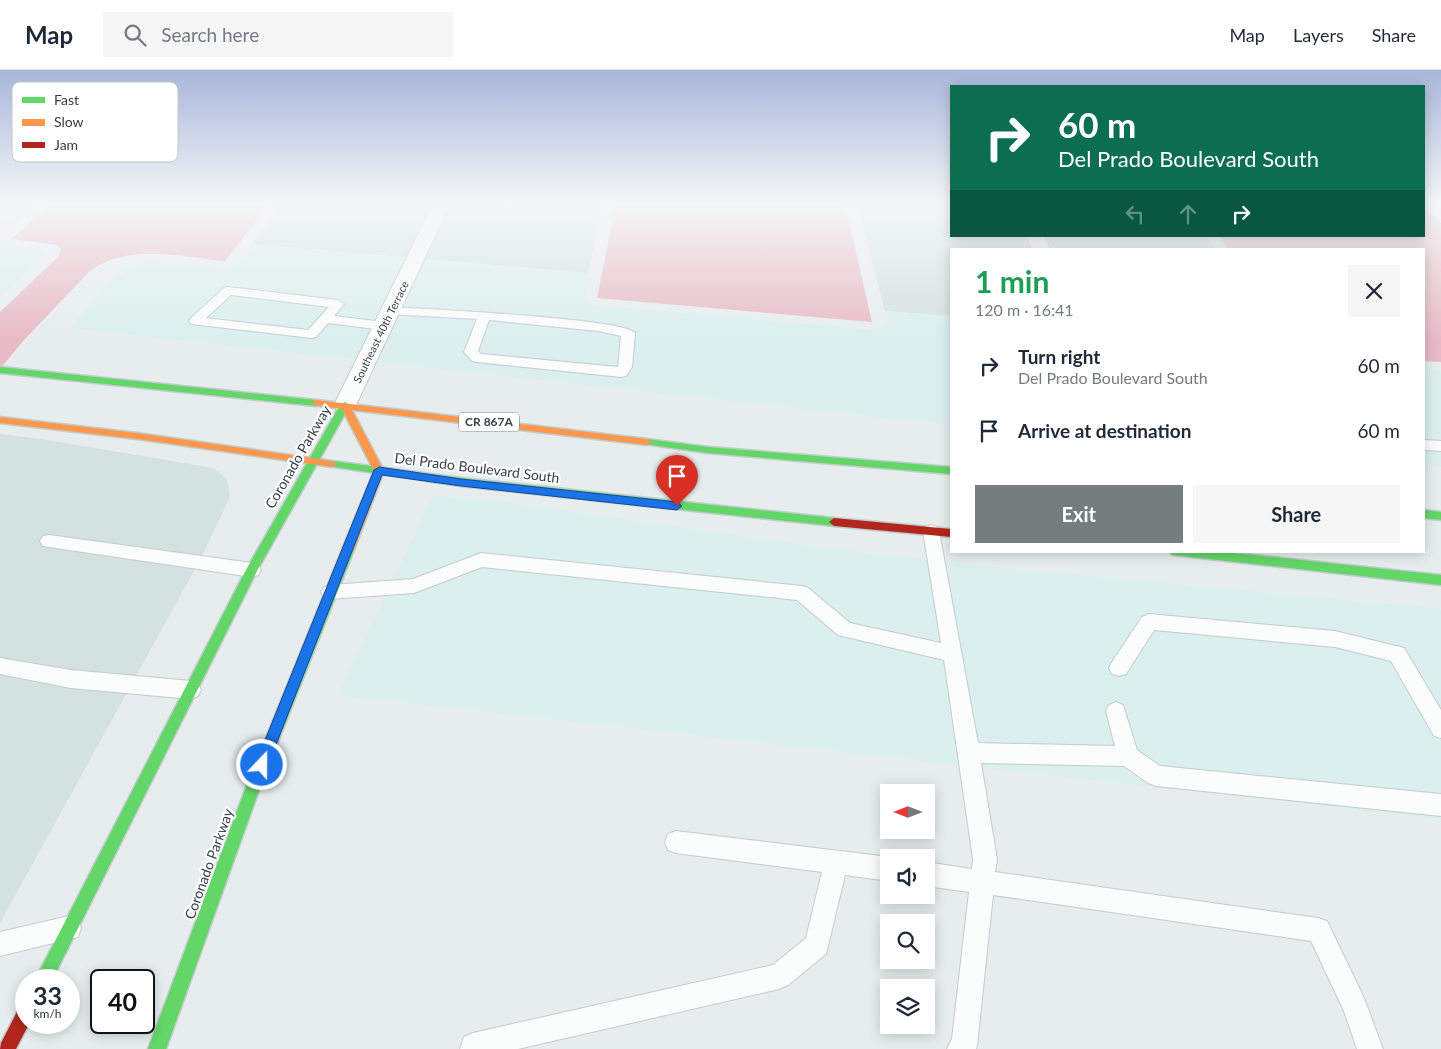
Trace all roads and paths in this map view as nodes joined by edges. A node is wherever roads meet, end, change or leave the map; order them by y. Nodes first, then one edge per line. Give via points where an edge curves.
1 (420, 250) edge
2 (485, 316) junction
3 (324, 319) junction
4 (387, 319) junction
5 (0, 370) edge
6 (345, 405) junction
7 (0, 420) edge
8 (1425, 445) edge
9 (1441, 446) edge
10 (312, 461) junction
11 (379, 470) junction
12 (950, 471) edge
13 (1425, 514) edge
14 (1441, 516) edge
15 (941, 532) edge
16 (49, 540) dead end
17 (1191, 553) edge
18 (252, 570) junction
19 (1441, 580) edge
20 (330, 592) junction
21 (952, 654) junction
22 (0, 666) edge
23 (1119, 668) dead end
24 (191, 690) junction
25 (1116, 711) dead end
26 (1441, 729) edge
27 (968, 753) junction
28 (1128, 756) junction
29 (1441, 805) edge
30 (676, 842) dead end
31 (836, 862) junction
32 (880, 868) edge
33 (935, 875) edge
34 (982, 881) junction
35 (69, 928) junction
36 (0, 944) edge
37 (48, 969) edge
38 (15, 1033) edge
39 (967, 1048) edge
40 (7, 1049) edge
41 (157, 1049) edge
42 (473, 1049) edge
43 (1370, 1049) edge

1 - 4 street, Southeast 40th Terrace
2 - 2 lane via 471,352 478,358 621,373 625,367 628,333
2 - 4 lane
3 - 3 lane via 338,304 228,291 196,320 311,334
3 - 4 lane
4 - 6 street, Southeast 40th Terrace
5 - 6 main road, CR 867A
6 - 10 main road, Coronado Parkway
6 - 11 main road, Coronado Parkway
6 - 12 main road, CR 867A via 708,450
7 - 10 main road, Del Prado Boulevard South
8 - 9 lane
10 - 11 main road, Del Prado Boulevard South
10 - 18 main road, Coronado Parkway
11 - 15 main road, Del Prado Boulevard South via 540,491
11 - 20 main road, Coronado Parkway
13 - 14 main road
15 - 21 lane
16 - 18 lane
17 - 19 main road
18 - 24 main road, Coronado Parkway
20 - 21 lane via 414,586 481,560 802,593 845,630
20 - 41 main road, Coronado Parkway via 255,782
21 - 27 lane
22 - 24 lane via 71,679
23 - 26 lane via 1148,622 1335,639 1397,654
24 - 35 main road, Coronado Parkway
25 - 28 lane
27 - 28 lane
27 - 34 lane via 985,859
28 - 29 lane via 1156,776
30 - 31 lane
31 - 32 lane
31 - 42 lane via 817,945 779,976 473,1046
33 - 34 lane
34 - 39 lane
34 - 43 lane via 1318,930 1355,1007
35 - 36 lane
35 - 37 main road, Coronado Parkway
38 - 40 main road

